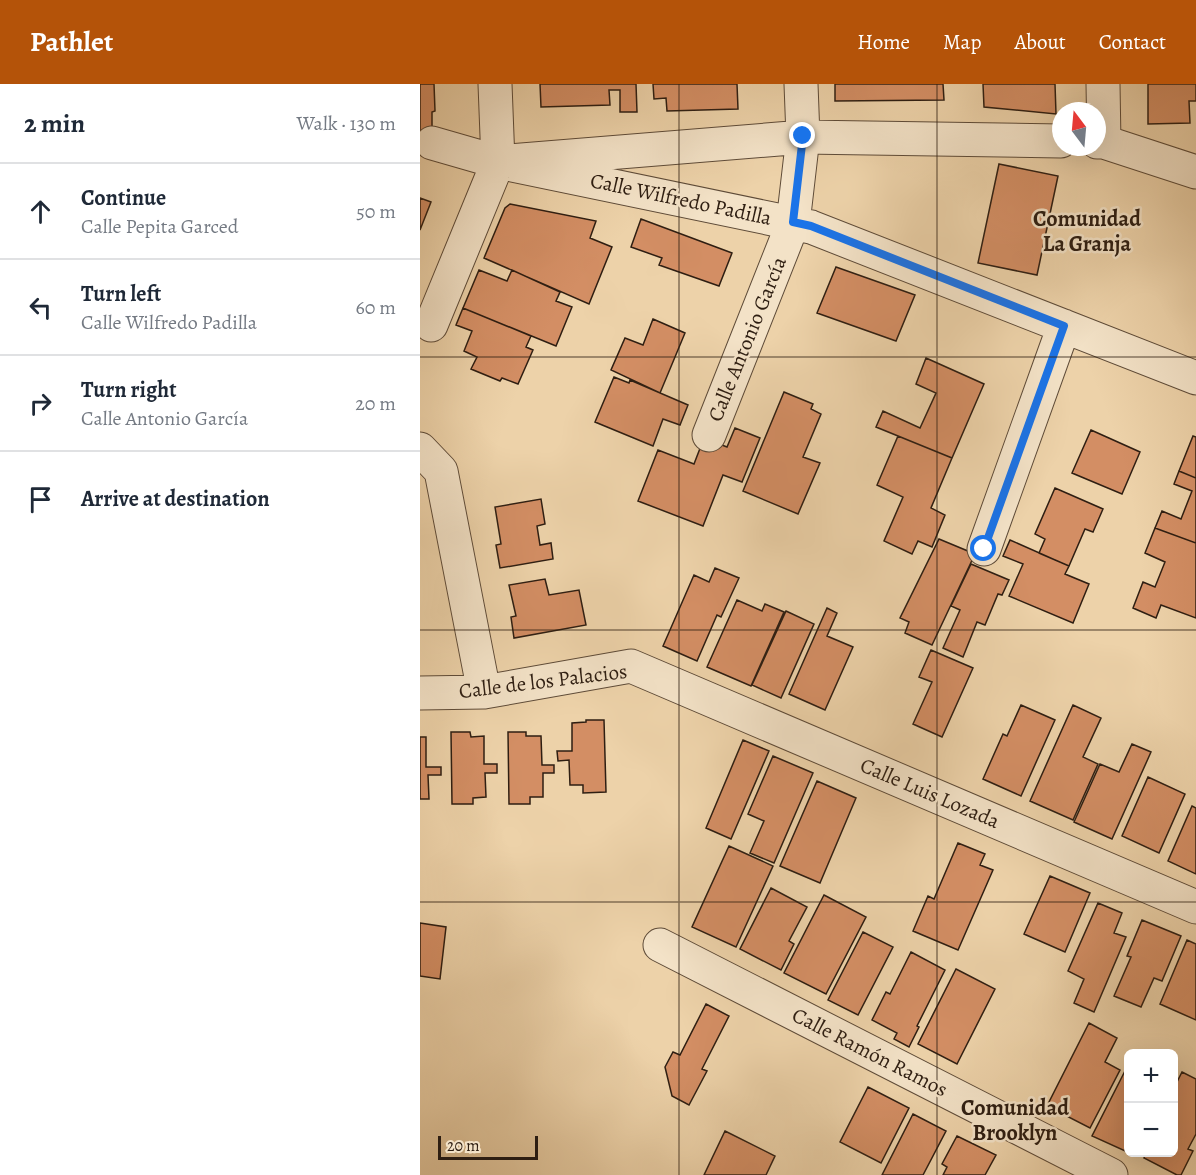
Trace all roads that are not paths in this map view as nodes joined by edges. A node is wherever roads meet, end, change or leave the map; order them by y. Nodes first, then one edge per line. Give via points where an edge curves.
1 (495, 84) edge
2 (801, 84) edge
3 (1103, 84) edge
4 (1102, 102) edge
5 (803, 136) junction
6 (1052, 141) edge
7 (432, 143) dead end
8 (1106, 144) edge
9 (498, 162) junction
10 (1196, 171) edge
11 (793, 222) junction
12 (431, 325) dead end
13 (1064, 326) junction
14 (1196, 378) edge
15 (709, 435) dead end
16 (420, 448) edge
17 (984, 549) dead end
18 (665, 680) joint
19 (484, 692) junction
20 (420, 693) edge
21 (1196, 907) edge
22 (660, 945) dead end
23 (1111, 1175) edge

1 - 9 street
2 - 5 street, Calle Antonio García
3 - 4 street
5 - 6 street
5 - 9 street
5 - 11 street, Calle Antonio García
7 - 9 street, Calle Wilfredo Padilla
8 - 10 street
9 - 11 street, Calle Wilfredo Padilla
9 - 12 street
11 - 13 street, Calle Wilfredo Padilla
11 - 15 street, Calle Antonio García
13 - 14 street, Calle Wilfredo Padilla
13 - 17 street
16 - 19 street via 441,471
18 - 19 street, Calle de los Palacios via 631,666
18 - 21 street, Calle Luis Lozada
19 - 20 street, Calle de los Palacios
22 - 23 street, Calle Ramón Ramos

